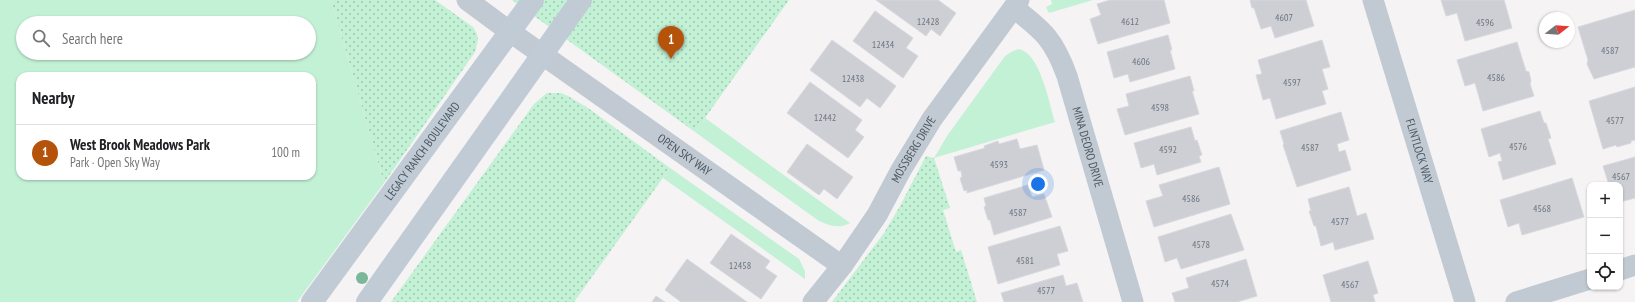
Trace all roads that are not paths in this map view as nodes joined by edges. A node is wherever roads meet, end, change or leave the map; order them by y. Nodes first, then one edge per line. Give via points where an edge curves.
1 (467, 0) edge
2 (533, 0) edge
3 (581, 0) edge
4 (1374, 0) edge
5 (1017, 4) edge
6 (509, 32) junction
7 (535, 50) junction
8 (1635, 265) edge
9 (842, 266) junction
10 (1623, 269) edge
11 (1587, 280) edge
12 (312, 302) edge
13 (367, 302) edge
14 (813, 302) edge
15 (1133, 302) edge
16 (1465, 302) edge
17 (1516, 302) edge

1 - 6 street, OPEN SKY WAY
2 - 6 street, LEGACY RANCH BOULEVARD
3 - 7 street
4 - 16 street, FLINTLOCK WAY
5 - 9 street, MOSSBERG DRIVE via 932,119 877,215
5 - 15 street, MINA DEORO DRIVE via 1050,40 1067,76
6 - 7 street, OPEN SKY WAY
6 - 12 street, LEGACY RANCH BOULEVARD
7 - 9 street, OPEN SKY WAY
7 - 13 street
8 - 10 street
9 - 14 street, MOSSBERG DRIVE
11 - 17 street

